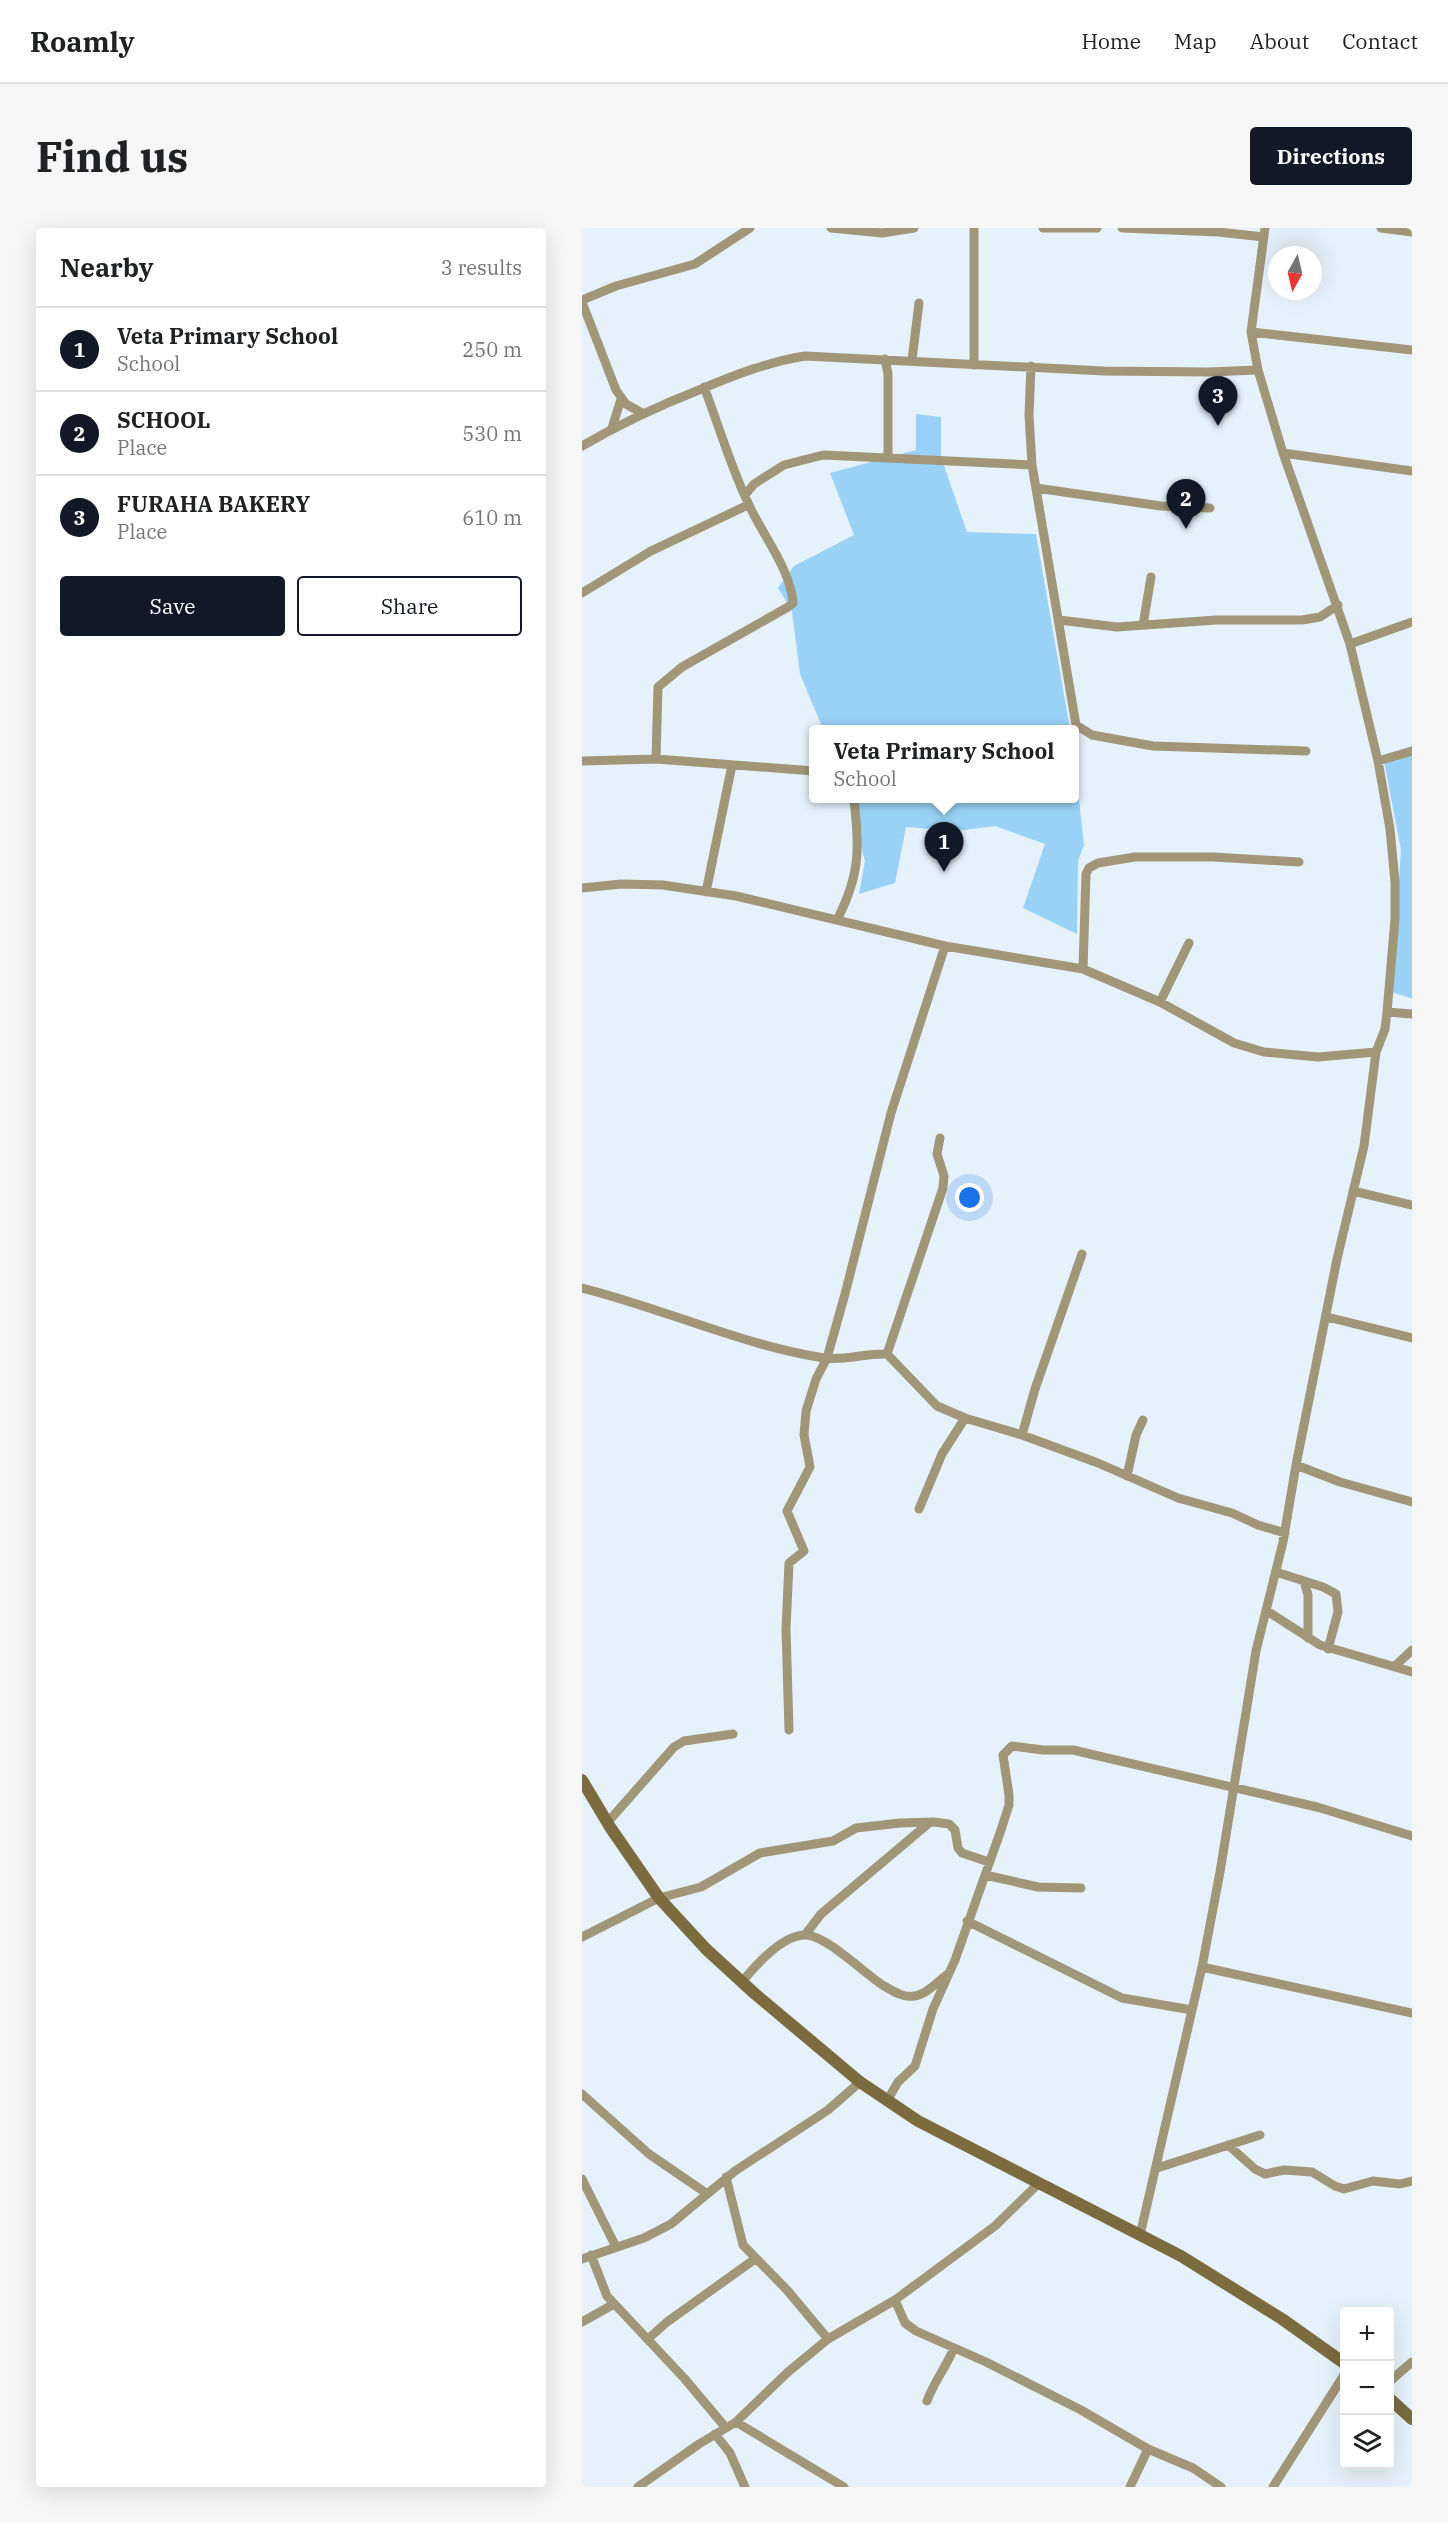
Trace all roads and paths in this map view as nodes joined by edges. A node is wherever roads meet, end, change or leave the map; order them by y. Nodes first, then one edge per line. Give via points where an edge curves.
1 (750, 228) edge
2 (831, 228) edge
3 (914, 228) edge
4 (974, 228) edge
5 (1043, 228) edge
6 (1097, 228) edge
7 (1122, 228) edge
8 (1381, 228) edge
9 (1412, 232) edge
10 (1265, 233) edge
11 (582, 301) edge
12 (919, 303) dead end
13 (1251, 332) junction
14 (1412, 350) edge
15 (885, 359) junction
16 (912, 360) junction
17 (974, 365) junction
18 (1030, 366) junction
19 (1258, 370) junction
20 (704, 387) junction
21 (621, 399) junction
22 (642, 413) junction
23 (612, 428) junction
24 (582, 446) edge
25 (1283, 453) junction
26 (888, 457) junction
27 (1032, 465) junction
28 (1412, 471) edge
29 (1036, 488) junction
30 (747, 500) junction
31 (1210, 508) dead end
32 (1151, 577) dead end
33 (582, 593) edge
34 (1338, 605) junction
35 (1059, 620) junction
36 (1412, 622) edge
37 (1143, 625) junction
38 (1350, 644) junction
39 (1076, 725) edge
40 (1079, 729) edge
41 (1306, 751) dead end
42 (1412, 751) edge
43 (656, 759) junction
44 (582, 760) edge
45 (1378, 761) junction
46 (732, 765) junction
47 (809, 771) edge
48 (854, 803) edge
49 (1299, 862) dead end
50 (582, 888) edge
51 (705, 892) junction
52 (837, 920) junction
53 (1189, 943) dead end
54 (945, 946) junction
55 (1083, 969) junction
56 (1160, 1002) junction
57 (1387, 1012) junction
58 (1412, 1014) edge
59 (1376, 1052) junction
60 (940, 1138) dead end
61 (1353, 1191) junction
62 (1412, 1206) edge
63 (1082, 1254) dead end
64 (582, 1288) edge
65 (1327, 1317) junction
66 (1412, 1338) edge
67 (887, 1354) junction
68 (827, 1358) junction
69 (965, 1418) junction
70 (1143, 1420) dead end
71 (1022, 1435) junction
72 (1296, 1465) junction
73 (1128, 1476) junction
74 (1412, 1502) edge
75 (919, 1509) dead end
76 (1285, 1533) junction
77 (1276, 1572) junction
78 (1304, 1581) junction
79 (1267, 1611) junction
80 (1308, 1638) junction
81 (1328, 1649) junction
82 (1412, 1650) edge
83 (1394, 1667) junction
84 (1412, 1672) edge
85 (789, 1730) dead end
86 (733, 1734) dead end
87 (582, 1780) edge
88 (1234, 1786) junction
89 (607, 1823) junction
90 (929, 1823) junction
91 (1412, 1836) edge
92 (989, 1862) junction
93 (985, 1875) junction
94 (1081, 1888) dead end
95 (659, 1898) junction
96 (967, 1921) junction
97 (806, 1935) junction
98 (582, 1937) edge
99 (1202, 1967) junction
100 (948, 1974) junction
101 (742, 1982) junction
102 (1192, 2010) junction
103 (1412, 2013) edge
104 (860, 2082) junction
105 (582, 2094) edge
106 (887, 2101) junction
107 (1260, 2134) dead end
108 (1228, 2145) junction
109 (1157, 2168) junction
110 (726, 2177) junction
111 (582, 2179) edge
112 (1412, 2181) edge
113 (1038, 2184) junction
114 (706, 2193) junction
115 (1140, 2235) junction
116 (616, 2247) junction
117 (586, 2257) edge
118 (755, 2259) junction
119 (895, 2300) junction
120 (614, 2304) junction
121 (582, 2322) edge
122 (648, 2339) junction
123 (828, 2339) junction
124 (954, 2348) junction
125 (1341, 2361) edge
126 (1412, 2362) edge
127 (1394, 2377) edge
128 (1340, 2380) edge
129 (927, 2401) dead end
130 (1394, 2403) edge
131 (1412, 2419) edge
132 (736, 2422) junction
133 (726, 2428) junction
134 (715, 2434) junction
135 (1148, 2449) junction
136 (638, 2487) edge
137 (745, 2487) edge
138 (844, 2487) edge
139 (1130, 2487) edge
140 (1221, 2487) edge
141 (1273, 2487) edge

1 - 11 street via 695,264 616,286
2 - 3 street via 882,233
4 - 17 street
5 - 6 street
7 - 10 street
8 - 9 street
10 - 13 street
11 - 21 street
12 - 16 street
13 - 14 street
13 - 19 street
15 - 16 street
15 - 20 street via 805,356 768,364
15 - 26 street
16 - 17 street
17 - 18 street
18 - 19 street via 1161,372
18 - 27 street
19 - 25 street
20 - 22 street
20 - 30 street
21 - 22 street
21 - 23 street
22 - 23 street
23 - 24 street
25 - 28 street
25 - 34 street
26 - 27 street
26 - 30 street via 803,458 768,473
27 - 29 street
29 - 31 street via 1161,506
29 - 35 street
30 - 33 street
30 - 43 street via 789,585 793,603 682,667 658,687
32 - 37 street
34 - 37 street via 1326,615 1311,619
34 - 38 street
35 - 37 street via 1117,627
35 - 39 street
36 - 38 street
38 - 45 street
40 - 41 street via 1153,747
42 - 45 street
43 - 44 street
43 - 46 street
45 - 57 street via 1395,882
46 - 47 street
46 - 51 street
48 - 52 street via 857,869
49 - 55 street via 1170,856 1098,863 1086,874
50 - 51 street via 663,885
51 - 52 street
52 - 54 street
53 - 56 street
54 - 55 street
54 - 68 street via 891,1113
55 - 56 street
56 - 59 street via 1223,1038 1264,1052 1318,1058
57 - 58 street
57 - 59 street
59 - 61 street via 1364,1146
60 - 67 street via 937,1154 944,1176 943,1188
61 - 62 street
61 - 65 street
63 - 71 street
64 - 68 street via 773,1348
65 - 66 street
65 - 72 street
67 - 68 street
67 - 69 street via 937,1406
68 - 85 street via 810,1395 803,1427 810,1467 787,1511 804,1551 789,1563
69 - 71 street
69 - 75 street via 942,1454
70 - 73 street via 1136,1434
71 - 73 street
72 - 74 street
72 - 76 street
73 - 76 street via 1178,1498
76 - 77 street
77 - 78 street
77 - 79 street
78 - 80 street via 1308,1595
78 - 81 street via 1333,1591 1338,1598 1337,1621
79 - 80 street
79 - 88 street via 1256,1651
80 - 81 street
81 - 83 street
82 - 83 street
83 - 84 street
86 - 89 street via 684,1741 674,1747
87 - 89 street
88 - 91 street
88 - 92 street via 1073,1750 1012,1746 1003,1755 1009,1805
88 - 99 street
89 - 95 street
90 - 92 street via 953,1827 962,1853
90 - 95 street via 856,1828 833,1841 760,1853 701,1887
90 - 97 street via 837,1899 813,1922
92 - 93 street
93 - 94 street via 1038,1887
93 - 96 street
95 - 98 street
95 - 101 street
96 - 100 street
96 - 102 street via 1122,1998
97 - 100 street via 823,1942 901,1995 918,1996
97 - 101 street via 768,1954
99 - 102 street
99 - 103 street
100 - 106 street via 915,2066 898,2082
101 - 104 street
102 - 109 street
104 - 106 street
104 - 110 street via 828,2110
105 - 114 street via 640,2147
106 - 113 street
107 - 108 street
108 - 109 street
108 - 112 street via 1265,2174 1284,2170 1312,2172 1344,2189 1373,2181
109 - 115 street
110 - 114 street
110 - 118 street via 743,2245
111 - 116 street
113 - 115 street
113 - 119 street via 996,2226
114 - 116 street via 671,2224
115 - 125 street via 1255,2302
116 - 117 street
117 - 120 street
118 - 122 street
118 - 123 street
119 - 123 street
119 - 124 street via 904,2323
120 - 121 street
120 - 122 street
122 - 133 street
123 - 132 street
124 - 129 street
124 - 135 street via 1080,2410
126 - 127 street
128 - 141 street
130 - 131 street
132 - 133 street
132 - 138 street
133 - 134 street
134 - 136 street
134 - 137 street via 730,2453
135 - 139 street
135 - 140 street via 1193,2468

